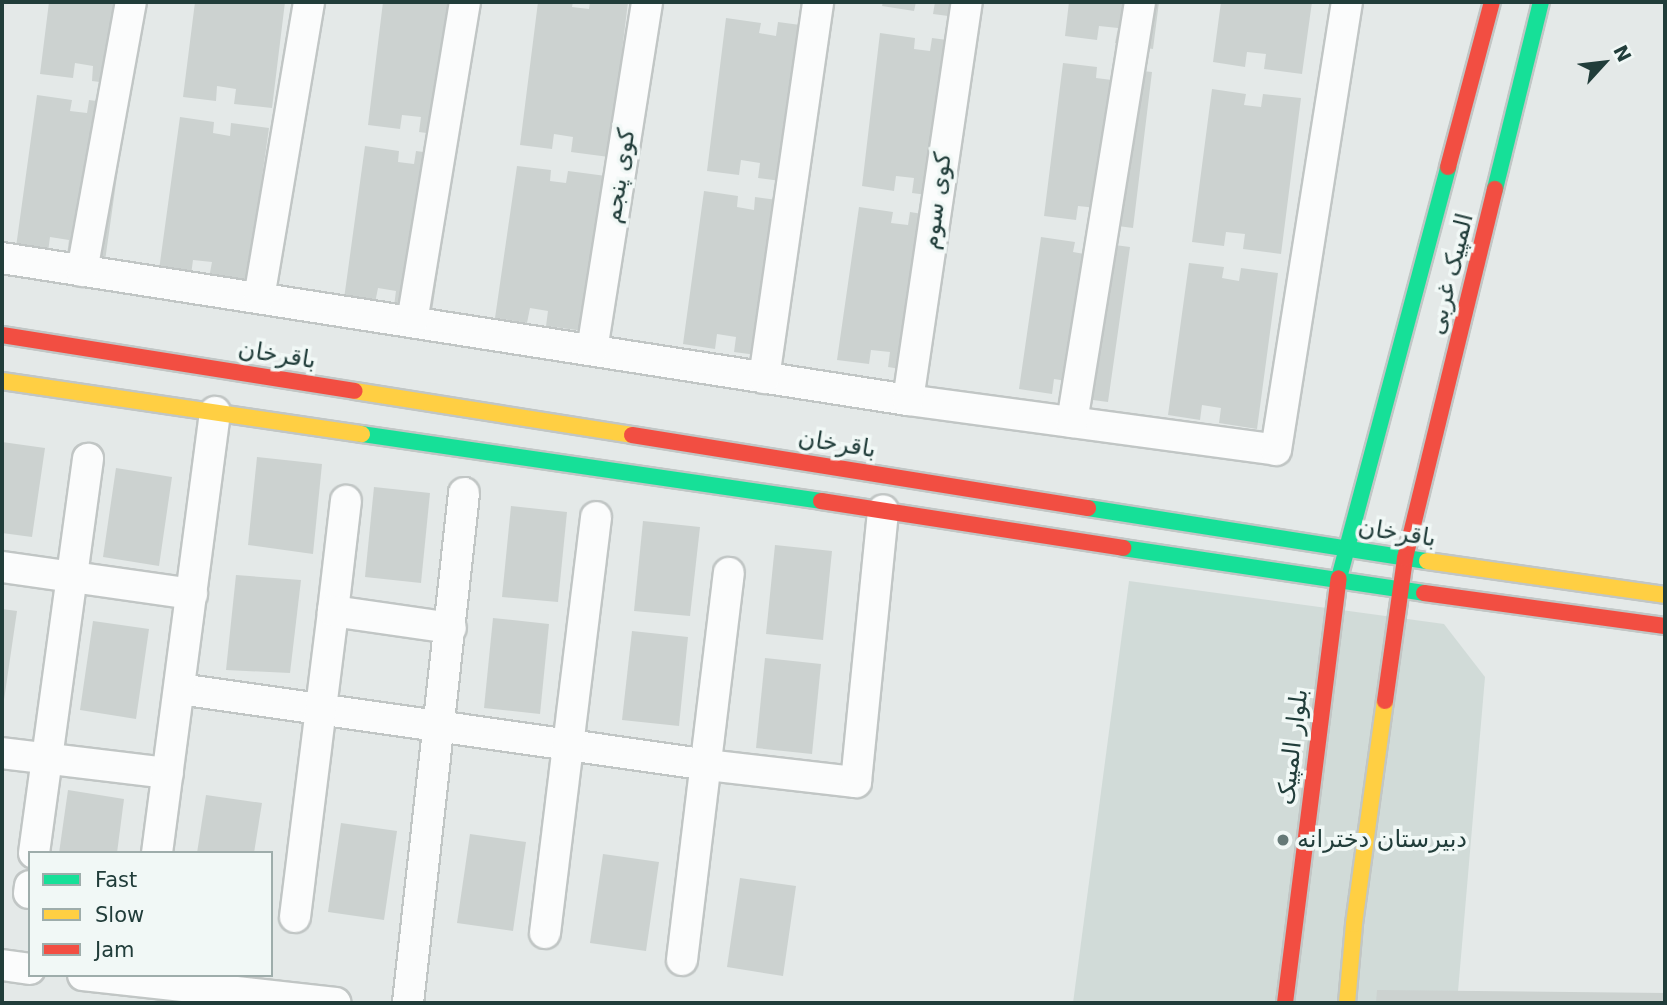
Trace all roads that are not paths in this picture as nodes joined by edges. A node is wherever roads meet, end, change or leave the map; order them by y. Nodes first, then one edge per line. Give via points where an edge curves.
1 (131, 2) edge
2 (309, 2) edge
3 (465, 2) edge
4 (648, 2) edge
5 (818, 2) edge
6 (967, 2) edge
7 (1140, 2) edge
8 (1347, 2) edge
9 (1492, 2) edge
10 (1541, 2) edge
11 (2, 258) edge
12 (82, 271) junction
13 (259, 298) junction
14 (412, 322) junction
15 (2, 335) edge
16 (592, 350) junction
17 (764, 377) junction
18 (2, 381) edge
19 (908, 400) junction
20 (215, 412) junction
21 (1072, 422) junction
22 (88, 459) dead end
23 (464, 493) dead end
24 (346, 501) dead end
25 (883, 510) junction
26 (596, 517) dead end
27 (1348, 548) junction
28 (1405, 558) junction
29 (2, 567) edge
30 (729, 573) dead end
31 (72, 579) junction
32 (1338, 581) junction
33 (1401, 588) junction
34 (192, 594) junction
35 (1665, 595) edge
36 (333, 611) junction
37 (1665, 626) edge
38 (451, 628) junction
39 (180, 689) junction
40 (323, 709) junction
41 (441, 725) junction
42 (570, 743) junction
43 (2, 753) edge
44 (47, 759) junction
45 (708, 765) junction
46 (168, 773) junction
47 (34, 851) edge
48 (157, 851) edge
49 (295, 917) dead end
50 (545, 933) dead end
51 (682, 960) dead end
52 (2, 965) edge
53 (28, 969) edge
54 (101, 977) edge
55 (335, 1003) edge
56 (408, 1003) edge
57 (1285, 1003) edge
58 (1347, 1003) edge

1 - 12 street
2 - 13 street
3 - 14 street
4 - 16 street, کوی پنجم
5 - 17 street
6 - 19 street, کوی سوم
7 - 21 street
8 - 21 street via 1276,450
9 - 27 street, المپیک غربی
10 - 28 street, المپیک غربی
11 - 12 street
12 - 13 street
13 - 14 street
14 - 16 street
15 - 27 street, باقرخان
16 - 17 street
17 - 19 street
18 - 20 street
19 - 21 street
20 - 25 street
20 - 34 street
22 - 31 street
23 - 38 street
24 - 36 street
25 - 32 street
25 - 45 street via 856,782
26 - 42 street
27 - 28 street, باقرخان
27 - 32 street, المپیک غربی
28 - 33 street, المپیک غربی
28 - 35 street, باقرخان
29 - 31 street
30 - 45 street
31 - 34 street
31 - 44 street
32 - 33 street
32 - 57 street, بلوار المپیک
33 - 37 street
33 - 58 street
34 - 39 street
36 - 38 street
36 - 40 street
38 - 41 street
39 - 40 street
39 - 46 street
40 - 41 street
40 - 49 street
41 - 42 street
41 - 56 street
42 - 45 street
42 - 50 street
43 - 44 street
44 - 46 street
44 - 47 street
45 - 51 street
46 - 48 street
52 - 53 street
54 - 55 street

